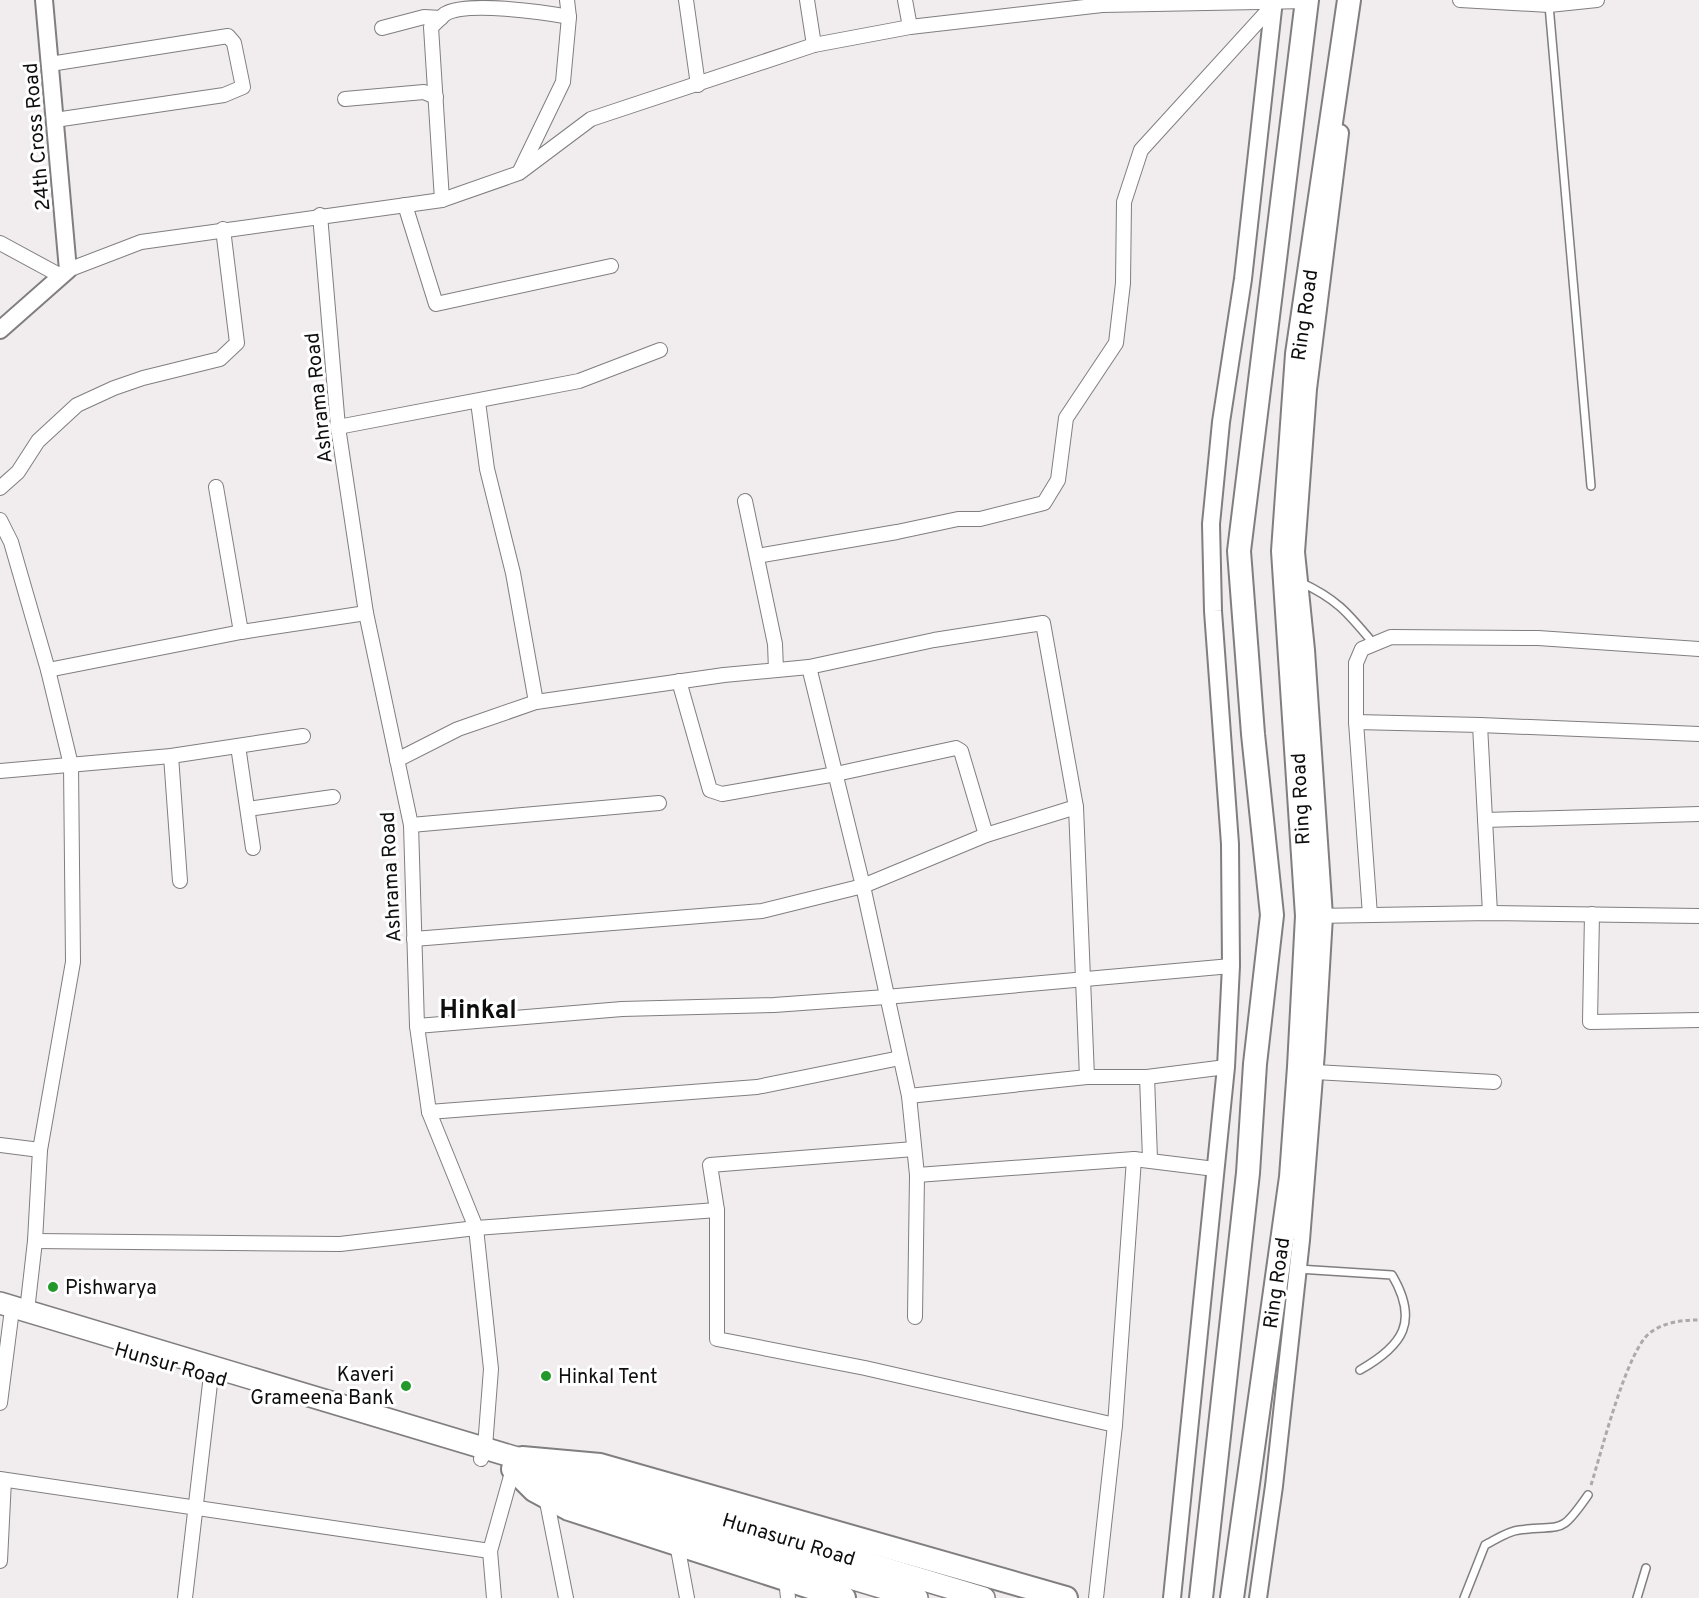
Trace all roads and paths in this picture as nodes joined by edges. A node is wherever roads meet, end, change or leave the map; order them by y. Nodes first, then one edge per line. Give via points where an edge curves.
1 (44, 0) edge
2 (567, 0) edge
3 (686, 0) edge
4 (807, 0) edge
5 (905, 0) edge
6 (1349, 0) edge
7 (1359, 0) edge
8 (1460, 0) edge
9 (1597, 0) edge
10 (1307, 1) edge
11 (1274, 2) edge
12 (1102, 3) edge
13 (1558, 3) edge
14 (569, 17) junction
15 (441, 18) junction
16 (910, 27) junction
17 (382, 28) dead end
18 (814, 45) junction
19 (50, 64) junction
20 (698, 85) junction
21 (436, 96) junction
22 (345, 99) dead end
23 (55, 120) junction
24 (519, 173) junction
25 (442, 200) junction
26 (405, 205) junction
27 (320, 215) junction
28 (223, 229) junction
29 (0, 243) edge
30 (611, 266) dead end
31 (65, 273) junction
32 (0, 330) edge
33 (660, 350) dead end
34 (478, 402) junction
35 (338, 427) junction
36 (1591, 486) dead end
37 (216, 487) dead end
38 (0, 488) edge
39 (745, 501) dead end
40 (0, 520) edge
41 (757, 556) junction
42 (1299, 581) junction
43 (366, 613) junction
44 (241, 632) junction
45 (1373, 643) junction
46 (1699, 649) edge
47 (809, 667) junction
48 (48, 670) junction
49 (777, 670) junction
50 (679, 681) junction
51 (536, 702) junction
52 (1356, 722) junction
53 (1480, 725) junction
54 (1699, 735) edge
55 (303, 736) dead end
56 (238, 746) junction
57 (171, 756) junction
58 (397, 760) junction
59 (71, 765) junction
60 (0, 771) edge
61 (836, 774) junction
62 (333, 797) dead end
63 (659, 803) dead end
64 (1076, 807) junction
65 (248, 809) junction
66 (1699, 814) edge
67 (1485, 820) junction
68 (411, 825) junction
69 (986, 835) junction
70 (254, 848) dead end
71 (180, 881) dead end
72 (863, 886) junction
73 (1490, 913) junction
74 (1592, 914) junction
75 (1370, 915) junction
76 (1315, 916) junction
77 (1699, 916) edge
78 (414, 939) junction
79 (1231, 966) junction
80 (1082, 980) junction
81 (886, 997) junction
82 (1699, 1020) edge
83 (417, 1026) junction
84 (900, 1058) junction
85 (1226, 1068) junction
86 (1315, 1072) junction
87 (1087, 1077) junction
88 (1147, 1077) junction
89 (1494, 1083) dead end
90 (909, 1096) junction
91 (429, 1112) junction
92 (0, 1144) edge
93 (914, 1149) junction
94 (40, 1150) junction
95 (1134, 1159) junction
96 (1150, 1159) junction
97 (1215, 1169) junction
98 (917, 1175) junction
99 (717, 1210) junction
100 (476, 1228) junction
101 (35, 1241) junction
102 (1298, 1269) junction
103 (10, 1311) edge
104 (915, 1317) dead end
105 (1699, 1320) edge
106 (1360, 1370) dead end
107 (211, 1375) junction
108 (0, 1404) edge
109 (1258, 1410) junction
110 (1114, 1425) junction
111 (483, 1453) junction
112 (518, 1464) junction
113 (1275, 1474) junction
114 (2, 1479) edge
115 (593, 1489) junction
116 (540, 1494) junction
117 (1588, 1495) joint
118 (194, 1509) junction
119 (677, 1544) junction
120 (490, 1551) junction
121 (0, 1561) edge
122 (1646, 1568) dead end
123 (787, 1589) edge
124 (1232, 1597) edge
125 (185, 1598) edge
126 (494, 1598) edge
127 (566, 1598) edge
128 (687, 1598) edge
129 (844, 1598) edge
130 (917, 1598) edge
131 (984, 1598) edge
132 (1066, 1598) edge
133 (1096, 1598) edge
134 (1172, 1598) edge
135 (1201, 1598) edge
136 (1258, 1598) edge
137 (1464, 1598) edge
138 (1637, 1598) edge

1 - 19 street, 24th Cross Road
2 - 14 street
3 - 20 street
4 - 18 street
5 - 16 street
6 - 76 highway, Ring Road via 1297,354 1283,551
7 - 42 street via 1308,389 1296,552
8 - 13 street
9 - 13 street
10 - 11 street
10 - 135 highway, Ring Road via 1239,551 1252,734 1272,915
11 - 12 street
11 - 41 street via 1141,150 1124,202 1123,283 1116,343 1066,418 1059,480 1044,503 980,519 948,520
11 - 79 street via 1211,524 1213,611 1230,844
12 - 16 street
13 - 36 lane
14 - 15 street via 507,8 446,13
14 - 24 street via 562,82
15 - 17 street via 424,17
15 - 21 street via 431,27
16 - 18 street
18 - 20 street
19 - 23 street, 24th Cross Road
19 - 23 street via 228,36 234,44 243,87 224,95
20 - 24 street via 591,119
21 - 22 street via 424,92
21 - 25 street
23 - 31 street, 24th Cross Road
24 - 25 street
25 - 26 street
26 - 27 street
26 - 30 street via 436,304
27 - 28 street
27 - 35 street, Ashrama Road
28 - 31 street via 141,242
28 - 38 street via 237,343 220,359 143,378 77,405 38,441 18,472
29 - 31 street
31 - 32 street
33 - 34 street via 579,381
34 - 35 street
34 - 51 street via 487,469 513,573
35 - 43 street, Ashrama Road
37 - 44 street
39 - 41 street
40 - 48 street via 11,542
41 - 49 street
42 - 45 lane via 1341,605
42 - 76 street
43 - 44 street
43 - 58 street, Ashrama Road
44 - 48 street
45 - 46 street via 1391,637 1538,638
45 - 52 street via 1362,649 1356,663
47 - 49 street
47 - 61 street
47 - 64 street via 945,638 1043,623
48 - 59 street
49 - 50 street
50 - 51 street
50 - 61 street via 710,790 722,794
51 - 58 street via 458,729
52 - 53 street
52 - 75 street
53 - 54 street
53 - 67 street
55 - 56 street
56 - 57 street
56 - 65 street
57 - 59 street
57 - 71 street
58 - 68 street, Ashrama Road
59 - 60 street
59 - 94 street via 73,962
61 - 69 street via 956,748 961,751
61 - 72 street
62 - 65 street
63 - 68 street
64 - 69 street
64 - 80 street
65 - 70 street
66 - 67 street
67 - 73 street
68 - 78 street, Ashrama Road
69 - 72 street
72 - 78 street via 762,911
72 - 81 street
73 - 74 street
73 - 75 street
74 - 77 street
74 - 82 street via 1590,1022
75 - 76 street
76 - 86 street
76 - 109 highway, Ring Road via 1291,1177
78 - 83 street, Ashrama Road
79 - 80 street
79 - 85 street
80 - 81 street
80 - 87 street
81 - 83 street via 622,1009
81 - 84 street
83 - 91 street, Ashrama Road
84 - 90 street
84 - 91 street via 757,1087
85 - 88 street
85 - 97 street
86 - 89 street
86 - 102 street
87 - 88 street
87 - 90 street
88 - 96 street
90 - 93 street
91 - 100 street, Ashrama Road
92 - 94 street
93 - 98 street
93 - 99 street via 710,1165
94 - 101 street
95 - 96 street
95 - 98 street
95 - 110 street
96 - 97 street
97 - 134 street
98 - 104 street
99 - 100 street
99 - 110 street via 717,1339
100 - 101 street via 340,1244
100 - 111 street, Ashrama Road via 491,1369
101 - 103 street
102 - 106 lane via 1392,1275 1404,1294 1404,1330 1396,1343
102 - 113 street
103 - 107 main road, Hunsur Road
103 - 108 street
103 - 111 main road
105 - 117 path via 1680,1319 1650,1332 1633,1355
107 - 111 main road, Hunsur Road
107 - 118 street
109 - 113 street
109 - 124 highway, Ring Road
110 - 133 street
111 - 112 main road
112 - 115 main road
112 - 116 highway
112 - 120 street
112 - 132 highway via 600,1465
113 - 136 street
114 - 118 street
114 - 121 street
115 - 130 main road, Hunasuru Road via 664,1522
115 - 131 main road, Hunasuru Road
116 - 119 highway via 569,1509
116 - 127 street
117 - 137 lane via 1570,1521 1552,1530 1517,1530 1485,1545
118 - 120 street
118 - 125 street
119 - 123 highway
119 - 128 street
120 - 126 street
122 - 138 lane
123 - 129 highway

